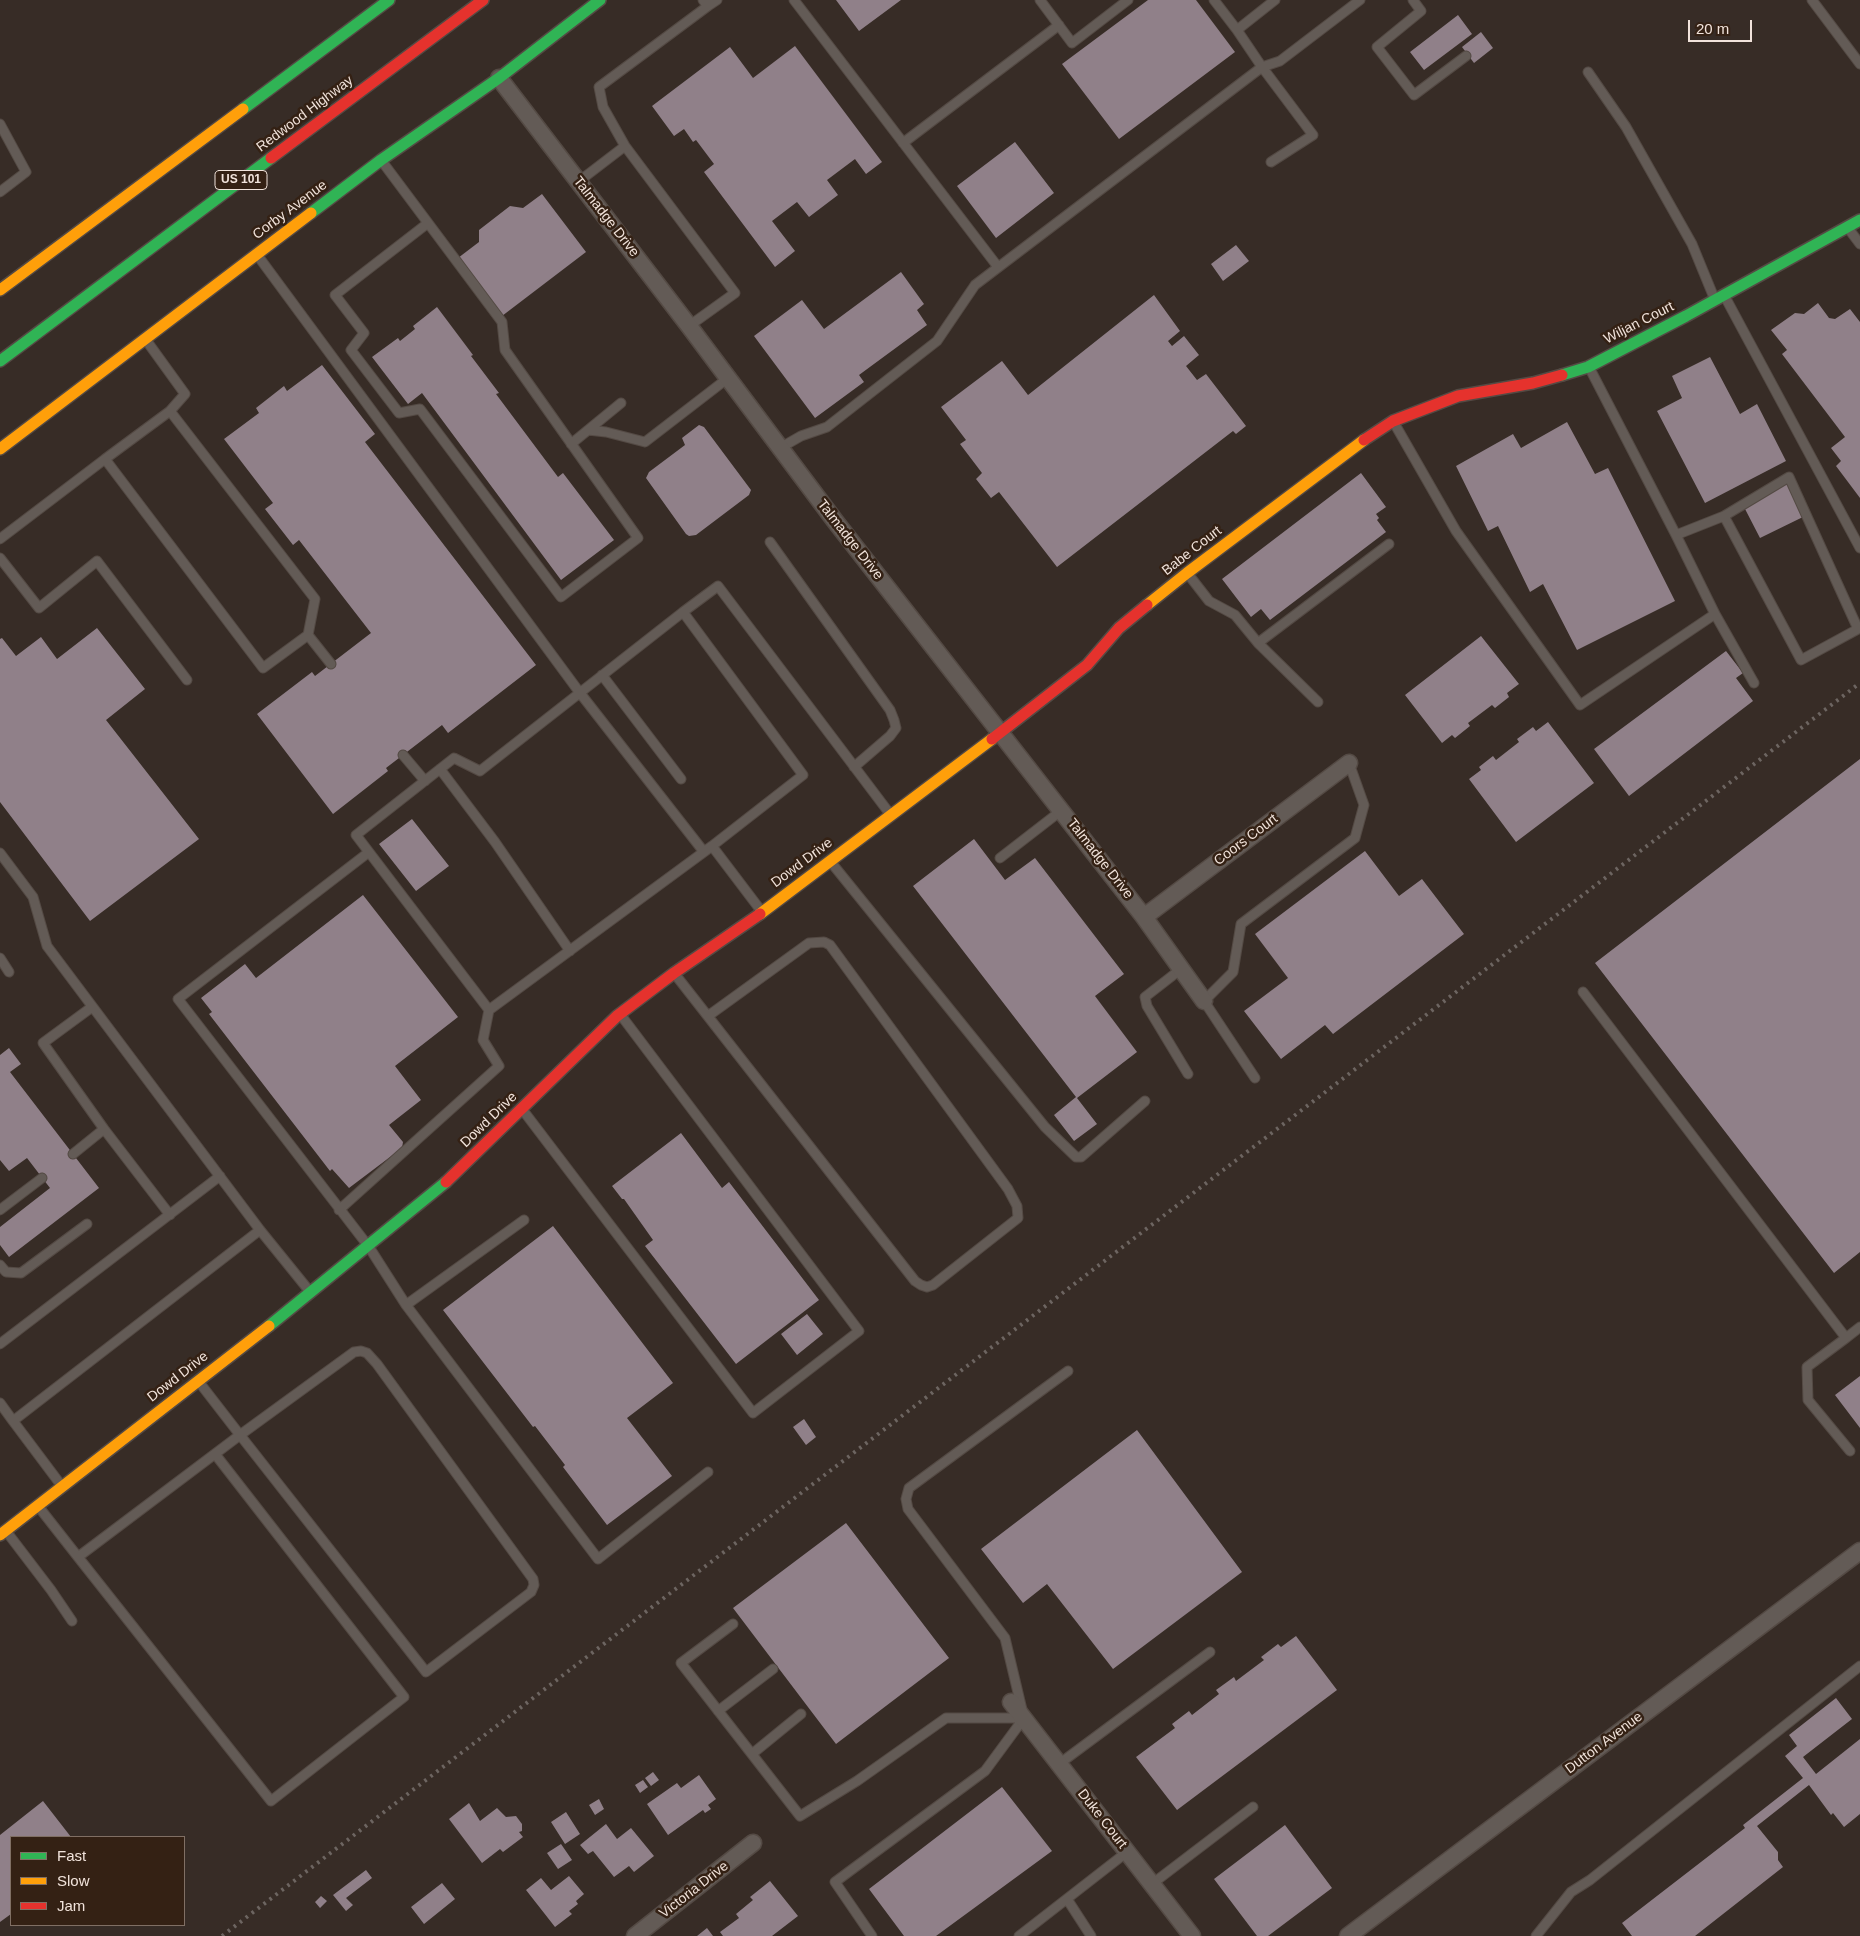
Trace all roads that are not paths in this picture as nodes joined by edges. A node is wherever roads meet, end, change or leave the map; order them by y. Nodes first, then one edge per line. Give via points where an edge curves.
1 (389, 0) edge
2 (483, 0) edge
3 (600, 0) edge
4 (717, 0) edge
5 (794, 0) edge
6 (1040, 0) edge
7 (1128, 0) edge
8 (1214, 0) edge
9 (1276, 0) edge
10 (1360, 0) edge
11 (1413, 0) edge
12 (1812, 0) edge
13 (706, 3) edge
14 (1059, 25) junction
15 (1237, 30) junction
16 (1466, 56) dead end
17 (1860, 64) edge
18 (1262, 67) junction
19 (1588, 72) dead end
20 (499, 78) junction
21 (0, 124) edge
22 (903, 143) junction
23 (625, 146) junction
24 (381, 160) junction
25 (1271, 162) dead end
26 (578, 182) junction
27 (0, 192) edge
28 (1860, 220) edge
29 (428, 223) junction
30 (1847, 227) junction
31 (1860, 244) edge
32 (256, 254) junction
33 (998, 267) junction
34 (0, 290) edge
35 (1720, 297) junction
36 (689, 326) junction
37 (145, 339) junction
38 (0, 361) edge
39 (1588, 367) junction
40 (728, 378) junction
41 (621, 403) dead end
42 (170, 411) junction
43 (1416, 412) joint
44 (1393, 421) junction
45 (588, 430) junction
46 (571, 444) junction
47 (0, 448) edge
48 (780, 448) junction
49 (105, 459) junction
50 (1724, 516) junction
51 (1676, 535) junction
52 (0, 539) edge
53 (770, 542) dead end
54 (1389, 544) dead end
55 (1860, 548) edge
56 (0, 558) edge
57 (1188, 574) junction
58 (683, 612) junction
59 (1715, 614) junction
60 (308, 635) junction
61 (1258, 643) junction
62 (331, 664) dead end
63 (602, 675) junction
64 (188, 680) dead end
65 (1754, 683) dead end
66 (580, 693) junction
67 (1318, 702) dead end
68 (1001, 732) junction
69 (403, 755) dead end
70 (1349, 763) joint
71 (854, 767) junction
72 (440, 768) junction
73 (681, 779) dead end
74 (424, 781) junction
75 (1062, 810) junction
76 (890, 814) junction
77 (712, 846) junction
78 (369, 852) junction
79 (704, 852) junction
80 (0, 853) edge
81 (1000, 858) dead end
82 (830, 861) junction
83 (762, 912) junction
84 (1144, 917) junction
85 (570, 950) junction
86 (0, 958) edge
87 (1181, 970) junction
88 (9, 972) dead end
89 (674, 973) junction
90 (1583, 992) dead end
91 (1204, 1001) junction
92 (92, 1007) junction
93 (489, 1010) junction
94 (620, 1014) junction
95 (708, 1016) junction
96 (1188, 1074) dead end
97 (1255, 1078) dead end
98 (1145, 1101) dead end
99 (522, 1109) junction
100 (104, 1129) junction
101 (73, 1154) dead end
102 (220, 1176) junction
103 (42, 1178) dead end
104 (0, 1210) edge
105 (339, 1210) junction
106 (170, 1215) junction
107 (524, 1220) dead end
108 (87, 1224) dead end
109 (260, 1230) junction
110 (368, 1247) junction
111 (2, 1271) edge
112 (311, 1293) junction
113 (406, 1305) junction
114 (1860, 1327) edge
115 (1846, 1338) junction
116 (0, 1344) edge
117 (1068, 1371) dead end
118 (198, 1381) junction
119 (0, 1403) edge
120 (13, 1421) junction
121 (240, 1435) junction
122 (1850, 1451) dead end
123 (214, 1454) junction
124 (708, 1472) dead end
125 (62, 1486) junction
126 (38, 1506) junction
127 (3, 1533) edge
128 (1860, 1551) edge
129 (78, 1557) junction
130 (72, 1621) dead end
131 (733, 1624) dead end
132 (1210, 1652) dead end
133 (1860, 1666) edge
134 (773, 1669) dead end
135 (1011, 1702) dead end
136 (718, 1711) junction
137 (801, 1714) dead end
138 (1024, 1718) junction
139 (752, 1754) junction
140 (1059, 1764) junction
141 (1253, 1807) dead end
142 (753, 1843) dead end
143 (1128, 1852) junction
144 (1152, 1884) junction
145 (1067, 1899) junction
146 (635, 1936) edge
147 (872, 1936) edge
148 (1019, 1936) edge
149 (1091, 1936) edge
150 (1192, 1936) edge
151 (1348, 1936) edge
152 (1536, 1936) edge

1 - 34 main road
2 - 38 main road, Redwood Highway / US 101
3 - 20 main road, Corby Avenue
4 - 13 lane
5 - 22 lane
6 - 14 lane
7 - 14 lane via 1072,43
8 - 15 lane
9 - 15 lane
10 - 18 lane via 1280,61
11 - 16 lane via 1421,11 1377,47 1414,94
12 - 17 lane
13 - 23 lane via 599,87 604,108
14 - 22 lane
15 - 18 lane
18 - 25 lane via 1313,135
18 - 33 lane
19 - 35 lane via 1626,127
20 - 24 main road, Corby Avenue
20 - 26 street, Talmadge Drive
21 - 27 lane via 26,172
22 - 33 lane
23 - 26 lane
23 - 36 lane via 734,293
24 - 29 lane
24 - 32 main road, Corby Avenue
26 - 36 street, Talmadge Drive
28 - 30 main road, Wiljan Court
29 - 46 lane via 502,322 505,350
29 - 46 lane via 335,294 364,332 351,350 400,413 420,409 561,597 638,538
30 - 31 lane
30 - 35 main road, Wiljan Court
32 - 37 main road, Corby Avenue
32 - 66 lane
33 - 48 lane via 975,285 937,341 827,427
35 - 39 main road, Wiljan Court
35 - 55 lane
36 - 40 street, Talmadge Drive
37 - 42 lane via 185,394
37 - 47 main road, Corby Avenue
39 - 43 main road, Wiljan Court via 1533,383 1458,396
39 - 51 lane
40 - 45 lane via 645,442
40 - 48 street, Talmadge Drive
41 - 45 lane
42 - 49 lane
42 - 60 lane via 314,599
43 - 44 main road, Babe Court
44 - 57 main road, Babe Court via 1362,441
44 - 59 lane via 1456,531 1580,705
45 - 46 lane
48 - 68 street, Talmadge Drive
49 - 52 lane
49 - 60 lane via 262,668
50 - 50 lane via 1801,660 1858,630 1789,477
50 - 51 lane
51 - 59 lane
53 - 71 lane via 894,720 896,728 890,736
54 - 61 lane
56 - 64 lane via 39,608 97,561
57 - 61 lane via 1208,601 1235,615
57 - 68 main road, Babe Court via 1119,628 1087,665
58 - 63 lane
58 - 71 lane via 718,586
58 - 77 lane via 803,775
59 - 65 lane
60 - 62 lane
61 - 67 lane
63 - 66 lane
63 - 73 lane
66 - 72 lane via 480,771 454,758
66 - 79 lane
68 - 75 street, Talmadge Drive
68 - 76 main road, Dowd Drive
69 - 74 lane
70 - 84 street, Coors Court
70 - 91 lane via 1364,805 1355,838 1241,924 1233,972
71 - 76 lane
72 - 74 lane
72 - 85 lane
74 - 78 lane via 356,835
75 - 81 lane
75 - 84 street, Talmadge Drive
76 - 82 main road, Dowd Drive
77 - 79 lane
77 - 83 lane
78 - 93 lane
78 - 105 lane via 178,999
79 - 85 lane
80 - 92 lane via 33,897 47,946
82 - 83 main road, Dowd Drive
82 - 98 lane via 1045,1127 1076,1157 1081,1157
83 - 89 main road, Dowd Drive
84 - 87 street, Talmadge Drive
85 - 93 lane
86 - 88 lane
87 - 91 street, Talmadge Drive
87 - 96 lane via 1145,997 1147,1006
89 - 94 main road, Dowd Drive
89 - 95 lane
90 - 115 lane
91 - 97 lane
92 - 100 lane via 43,1043
92 - 102 lane
93 - 105 lane via 482,1040 499,1066
94 - 99 main road, Dowd Drive
94 - 99 lane via 859,1331 753,1413
95 - 95 lane via 921,1285 933,1284 1018,1218 1017,1206 1008,1189 830,945 809,943
99 - 110 main road, Dowd Drive via 442,1186
100 - 101 lane
100 - 106 lane
102 - 106 lane
102 - 109 lane
103 - 104 lane
105 - 110 lane
106 - 116 lane
107 - 113 lane
108 - 111 lane via 22,1273
109 - 112 lane
109 - 120 lane
110 - 112 main road, Dowd Drive
110 - 113 lane
112 - 118 main road, Dowd Drive
113 - 124 lane via 598,1560
114 - 115 lane
115 - 122 lane via 1807,1368 1808,1400
117 - 138 lane via 910,1488 906,1499 916,1522 1005,1638
118 - 121 lane
118 - 125 main road, Dowd Drive
119 - 120 lane
120 - 125 lane
121 - 121 lane via 426,1672 531,1592 533,1579 367,1353 354,1352
121 - 123 lane
123 - 129 lane
123 - 129 lane via 404,1697 271,1801
125 - 126 main road, Dowd Drive
126 - 127 main road, Dowd Drive
126 - 129 lane
127 - 130 lane via 51,1590
128 - 151 street, Dutton Avenue
131 - 136 lane via 681,1663
132 - 140 lane
133 - 152 lane via 1571,1892
134 - 136 lane
135 - 138 street, Duke Court
136 - 139 lane
137 - 139 lane
138 - 139 lane via 946,1718 857,1781 800,1816
138 - 140 street, Duke Court
138 - 147 lane via 985,1771 835,1882
140 - 143 street, Duke Court
141 - 144 lane
142 - 146 street, Victoria Drive
143 - 144 street, Duke Court
143 - 145 lane
144 - 150 street, Duke Court
145 - 148 lane
145 - 149 lane

